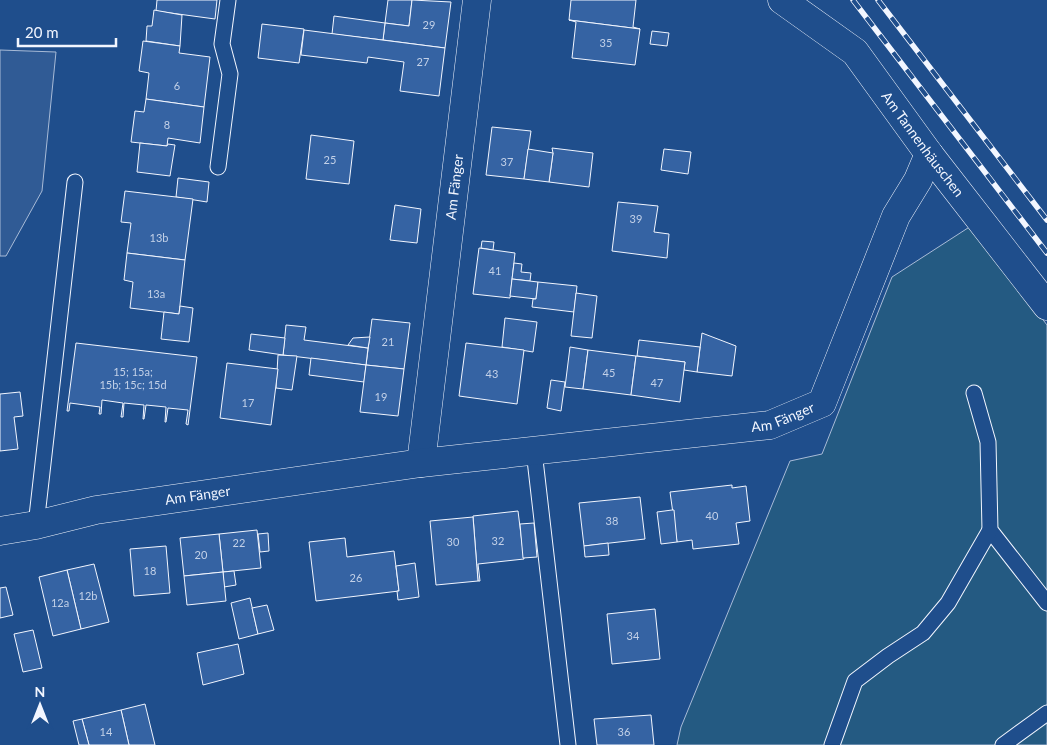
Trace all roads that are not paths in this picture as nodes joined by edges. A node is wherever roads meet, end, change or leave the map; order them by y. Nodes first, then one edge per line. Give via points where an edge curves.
1 (228, 0) edge
2 (477, 0) edge
3 (782, 0) edge
4 (929, 154) junction
5 (218, 167) dead end
6 (75, 182) dead end
7 (1047, 306) edge
8 (974, 393) dead end
9 (534, 451) junction
10 (421, 464) junction
11 (36, 525) junction
12 (990, 530) junction
13 (0, 531) edge
14 (1047, 603) edge
15 (1047, 713) edge
16 (568, 745) edge
17 (832, 745) edge
18 (1003, 745) edge

1 - 5 lane via 222,44 230,74
2 - 10 street, Am Fänger
3 - 4 street, Am Tannenhäuschen via 855,52
4 - 7 street, Am Tannenhäuschen
4 - 9 street, Am Fänger via 918,180 896,216 822,403 770,425
6 - 11 lane
8 - 12 lane via 988,442
9 - 10 street, Am Fänger
9 - 16 lane
10 - 11 street, Am Fänger via 96,510
11 - 13 street, Am Fänger
12 - 14 lane
12 - 17 lane via 948,604 923,633 855,681
15 - 18 lane

